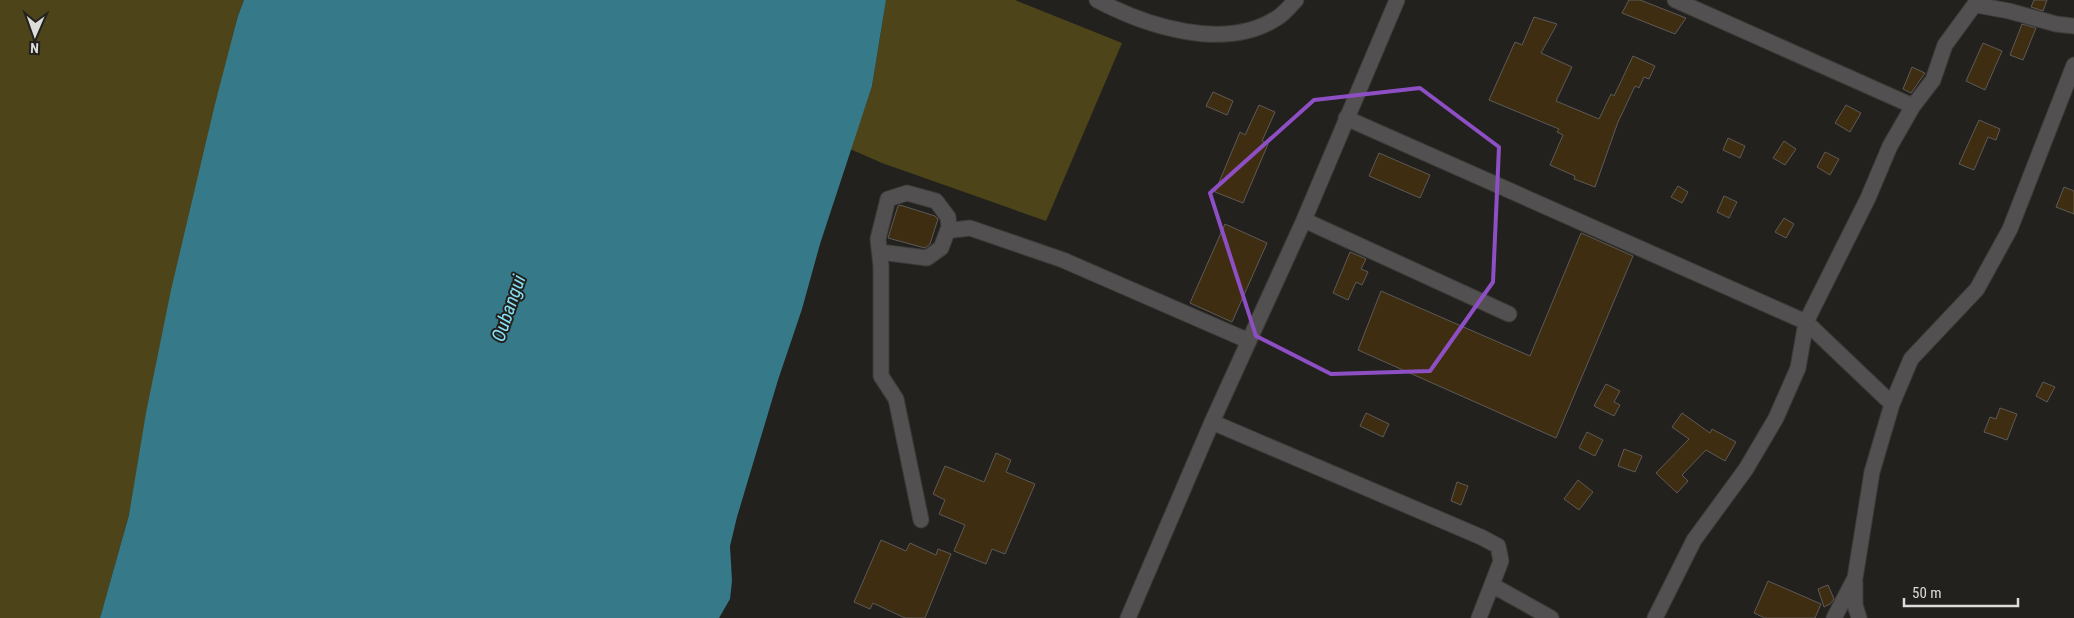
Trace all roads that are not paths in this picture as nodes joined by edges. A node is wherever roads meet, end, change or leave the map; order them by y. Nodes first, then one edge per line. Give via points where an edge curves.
1 (1097, 0) edge
2 (1296, 0) edge
3 (1398, 0) edge
4 (1675, 0) edge
5 (1977, 2) edge
6 (2074, 26) edge
7 (2074, 65) edge
8 (1913, 106) junction
9 (1346, 118) junction
10 (1304, 220) junction
11 (949, 227) junction
12 (880, 252) junction
13 (1509, 314) dead end
14 (1806, 322) junction
15 (1249, 341) junction
16 (1892, 404) junction
17 (1212, 422) junction
18 (921, 520) dead end
19 (1855, 578) junction
20 (1492, 585) junction
21 (1128, 618) edge
22 (1479, 618) edge
23 (1551, 618) edge
24 (1655, 618) edge
25 (1834, 618) edge
26 (1859, 618) edge

1 - 2 street via 1124,15 1186,32 1217,35 1248,31 1262,25 1277,18
3 - 9 street
4 - 8 street
5 - 6 street
5 - 8 street via 1945,45 1933,80
7 - 16 street via 2010,229 1977,289 1911,359
8 - 14 street via 1890,146 1868,198
9 - 10 street
9 - 14 street
10 - 13 street
10 - 15 street
11 - 12 street via 941,248 927,258
11 - 12 street via 948,217 936,201 908,193 888,199 878,238
11 - 15 street via 952,230 970,228 1062,260
12 - 18 street via 881,376 896,399
14 - 16 street
14 - 24 street via 1798,368 1776,418 1746,469 1694,540
15 - 17 street
16 - 19 street via 1872,472
17 - 20 street via 1498,546 1501,561
17 - 21 street
19 - 25 street
19 - 26 street via 1855,605
20 - 22 street
20 - 23 street

